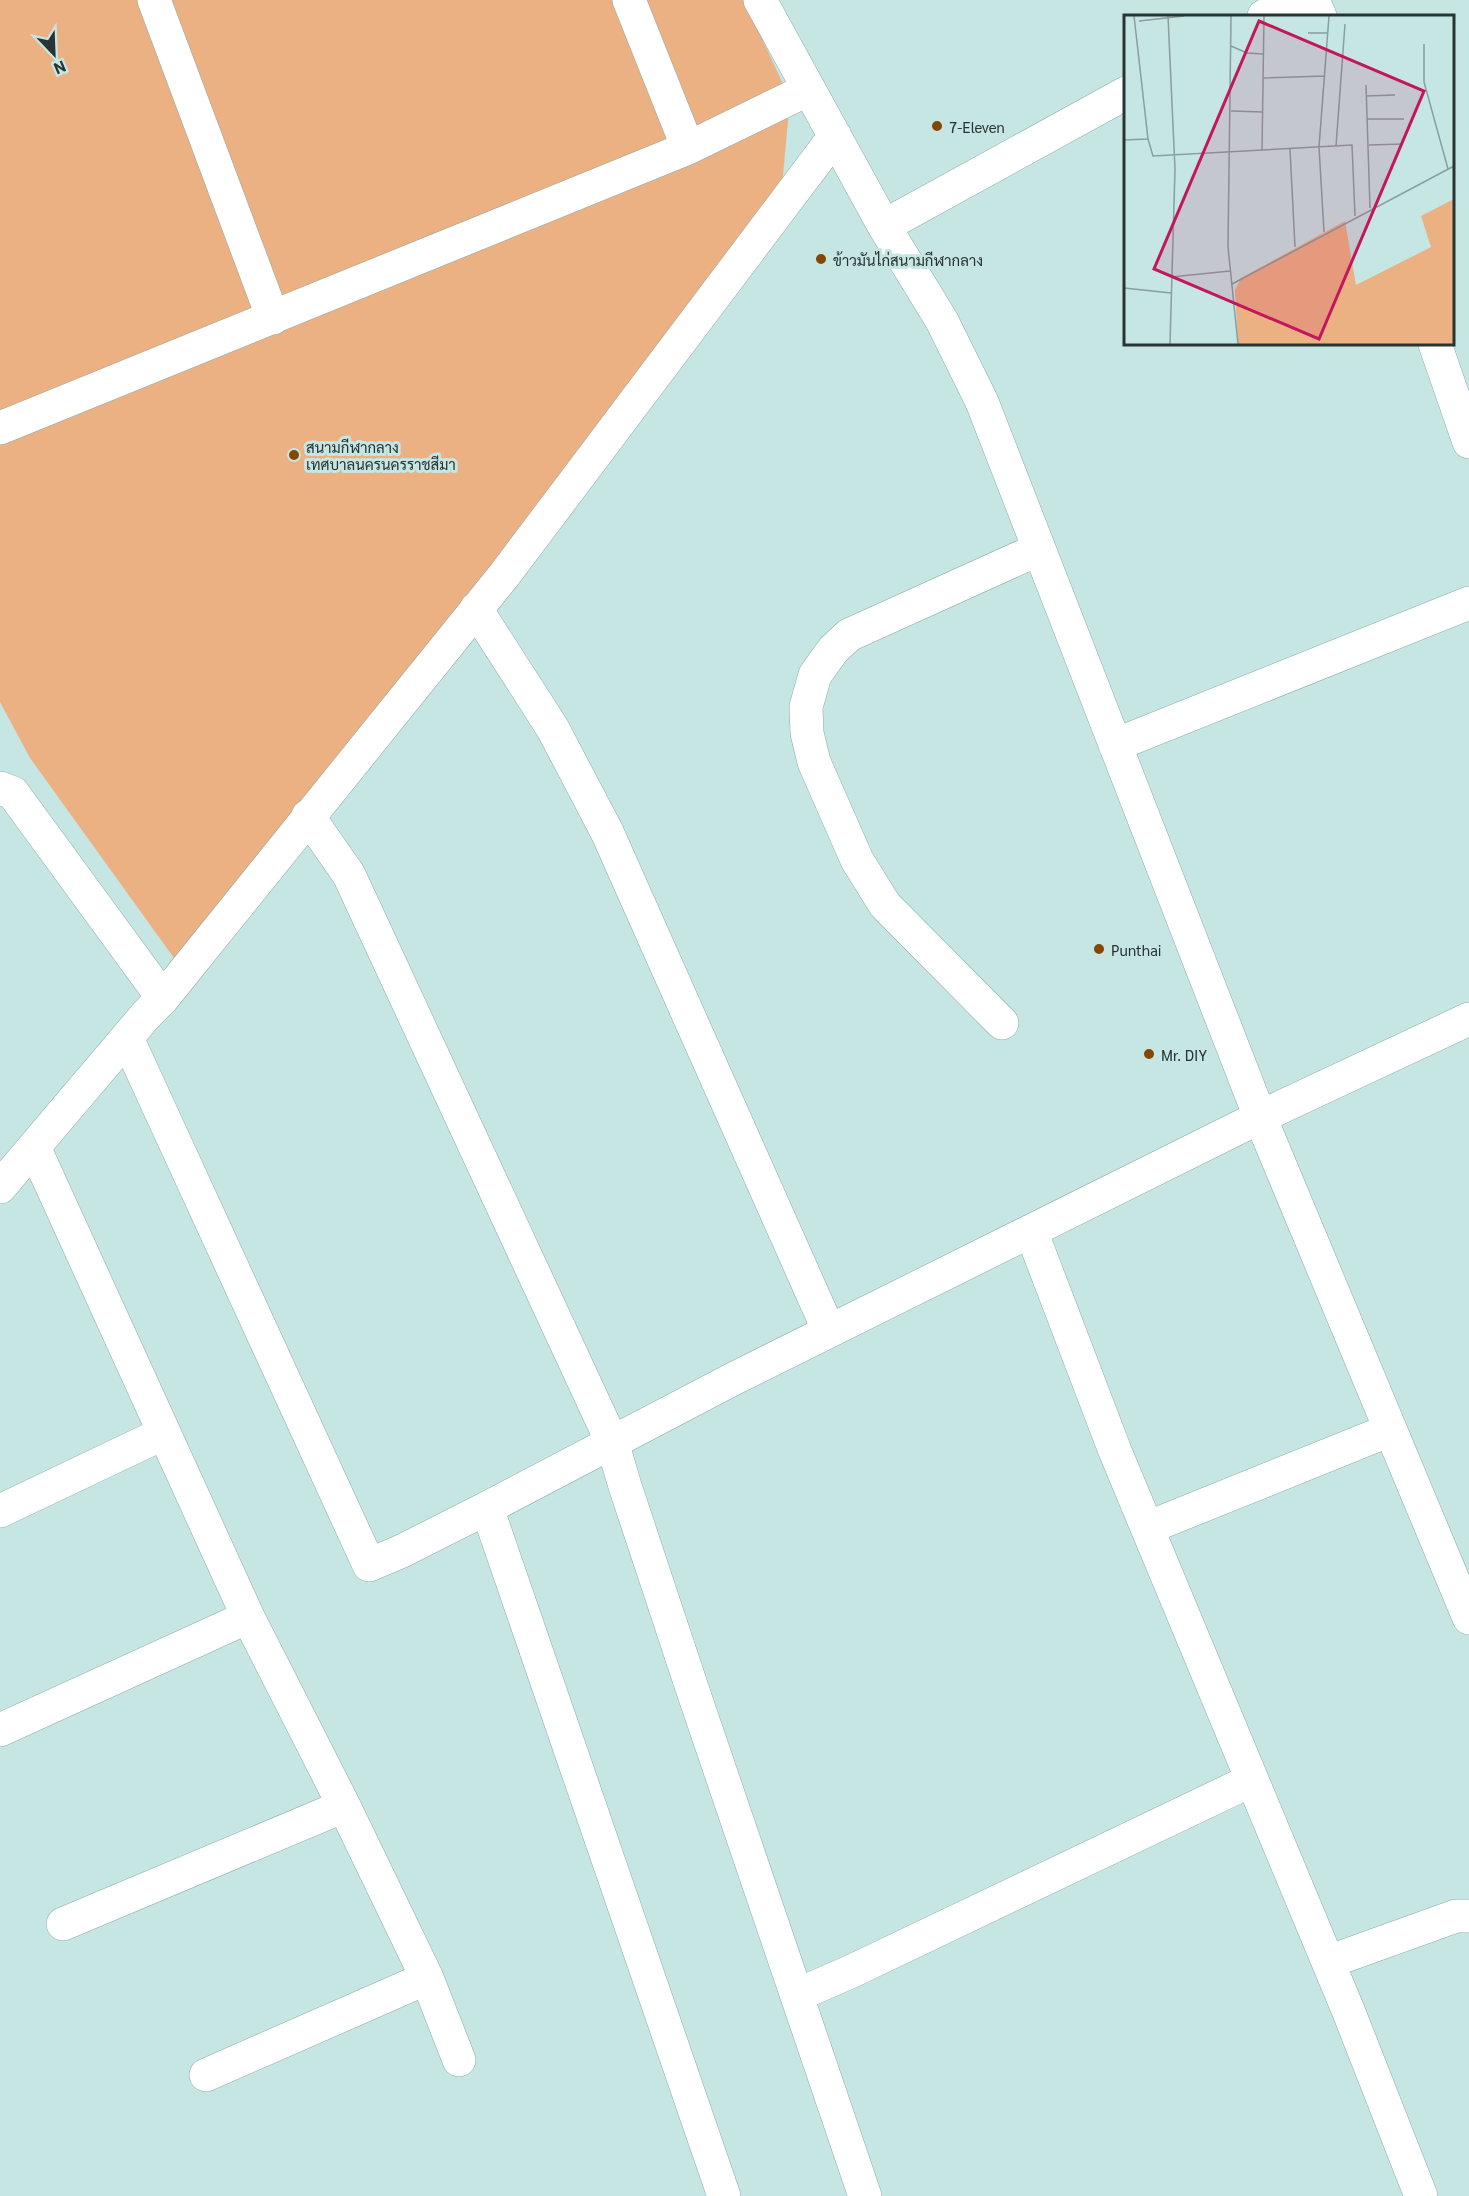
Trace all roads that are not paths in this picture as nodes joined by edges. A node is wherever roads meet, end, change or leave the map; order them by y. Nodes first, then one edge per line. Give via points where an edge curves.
1 (154, 0) edge
2 (629, 0) edge
3 (760, 0) edge
4 (1294, 0) edge
5 (1313, 0) edge
6 (1266, 15) edge
7 (1320, 15) edge
8 (809, 89) junction
9 (1124, 94) edge
10 (835, 136) junction
11 (688, 148) junction
12 (884, 226) junction
13 (273, 318) junction
14 (1435, 345) edge
15 (0, 428) edge
16 (1469, 442) edge
17 (1039, 549) junction
18 (1469, 603) edge
19 (476, 609) junction
20 (1115, 745) junction
21 (0, 788) edge
22 (308, 816) junction
23 (163, 998) junction
24 (1469, 1019) edge
25 (1002, 1023) dead end
26 (127, 1038) junction
27 (1260, 1117) junction
28 (34, 1147) junction
29 (0, 1187) edge
30 (1031, 1231) junction
31 (829, 1331) junction
32 (1390, 1430) junction
33 (164, 1432) junction
34 (612, 1442) junction
35 (487, 1508) junction
36 (0, 1511) edge
37 (1147, 1528) junction
38 (248, 1617) junction
39 (1469, 1618) edge
40 (0, 1730) edge
41 (1252, 1780) junction
42 (344, 1806) junction
43 (1469, 1917) edge
44 (63, 1924) dead end
45 (1328, 1962) junction
46 (427, 1978) junction
47 (797, 1995) junction
48 (459, 2060) dead end
49 (206, 2075) dead end
50 (724, 2196) edge
51 (866, 2196) edge
52 (1421, 2196) edge

1 - 13 street
2 - 11 street
3 - 8 street
4 - 6 street
5 - 7 street
8 - 10 street
8 - 11 street
9 - 12 street
10 - 12 street
10 - 19 street
11 - 13 street
12 - 17 street via 942,321 982,402
13 - 15 street
14 - 16 street
17 - 20 street
17 - 25 street via 849,635 815,675 807,707 807,733 814,762 857,860 885,904
18 - 20 street
19 - 22 street
19 - 31 street via 553,729 607,832
20 - 27 street
21 - 23 street via 13,793
22 - 23 street
22 - 34 street via 349,875
23 - 26 street
24 - 27 street
26 - 28 street
26 - 35 street via 369,1565
27 - 30 street
27 - 32 street
28 - 29 street
28 - 33 street
30 - 31 street
30 - 37 street
31 - 34 street
32 - 37 street
32 - 39 street
33 - 36 street
33 - 38 street
34 - 35 street
34 - 47 street
35 - 50 street
37 - 41 street
38 - 40 street
38 - 42 street
41 - 45 street
41 - 47 street
42 - 44 street
42 - 46 street
43 - 45 street via 1456,1916
45 - 52 street
46 - 48 street
46 - 49 street
47 - 51 street

